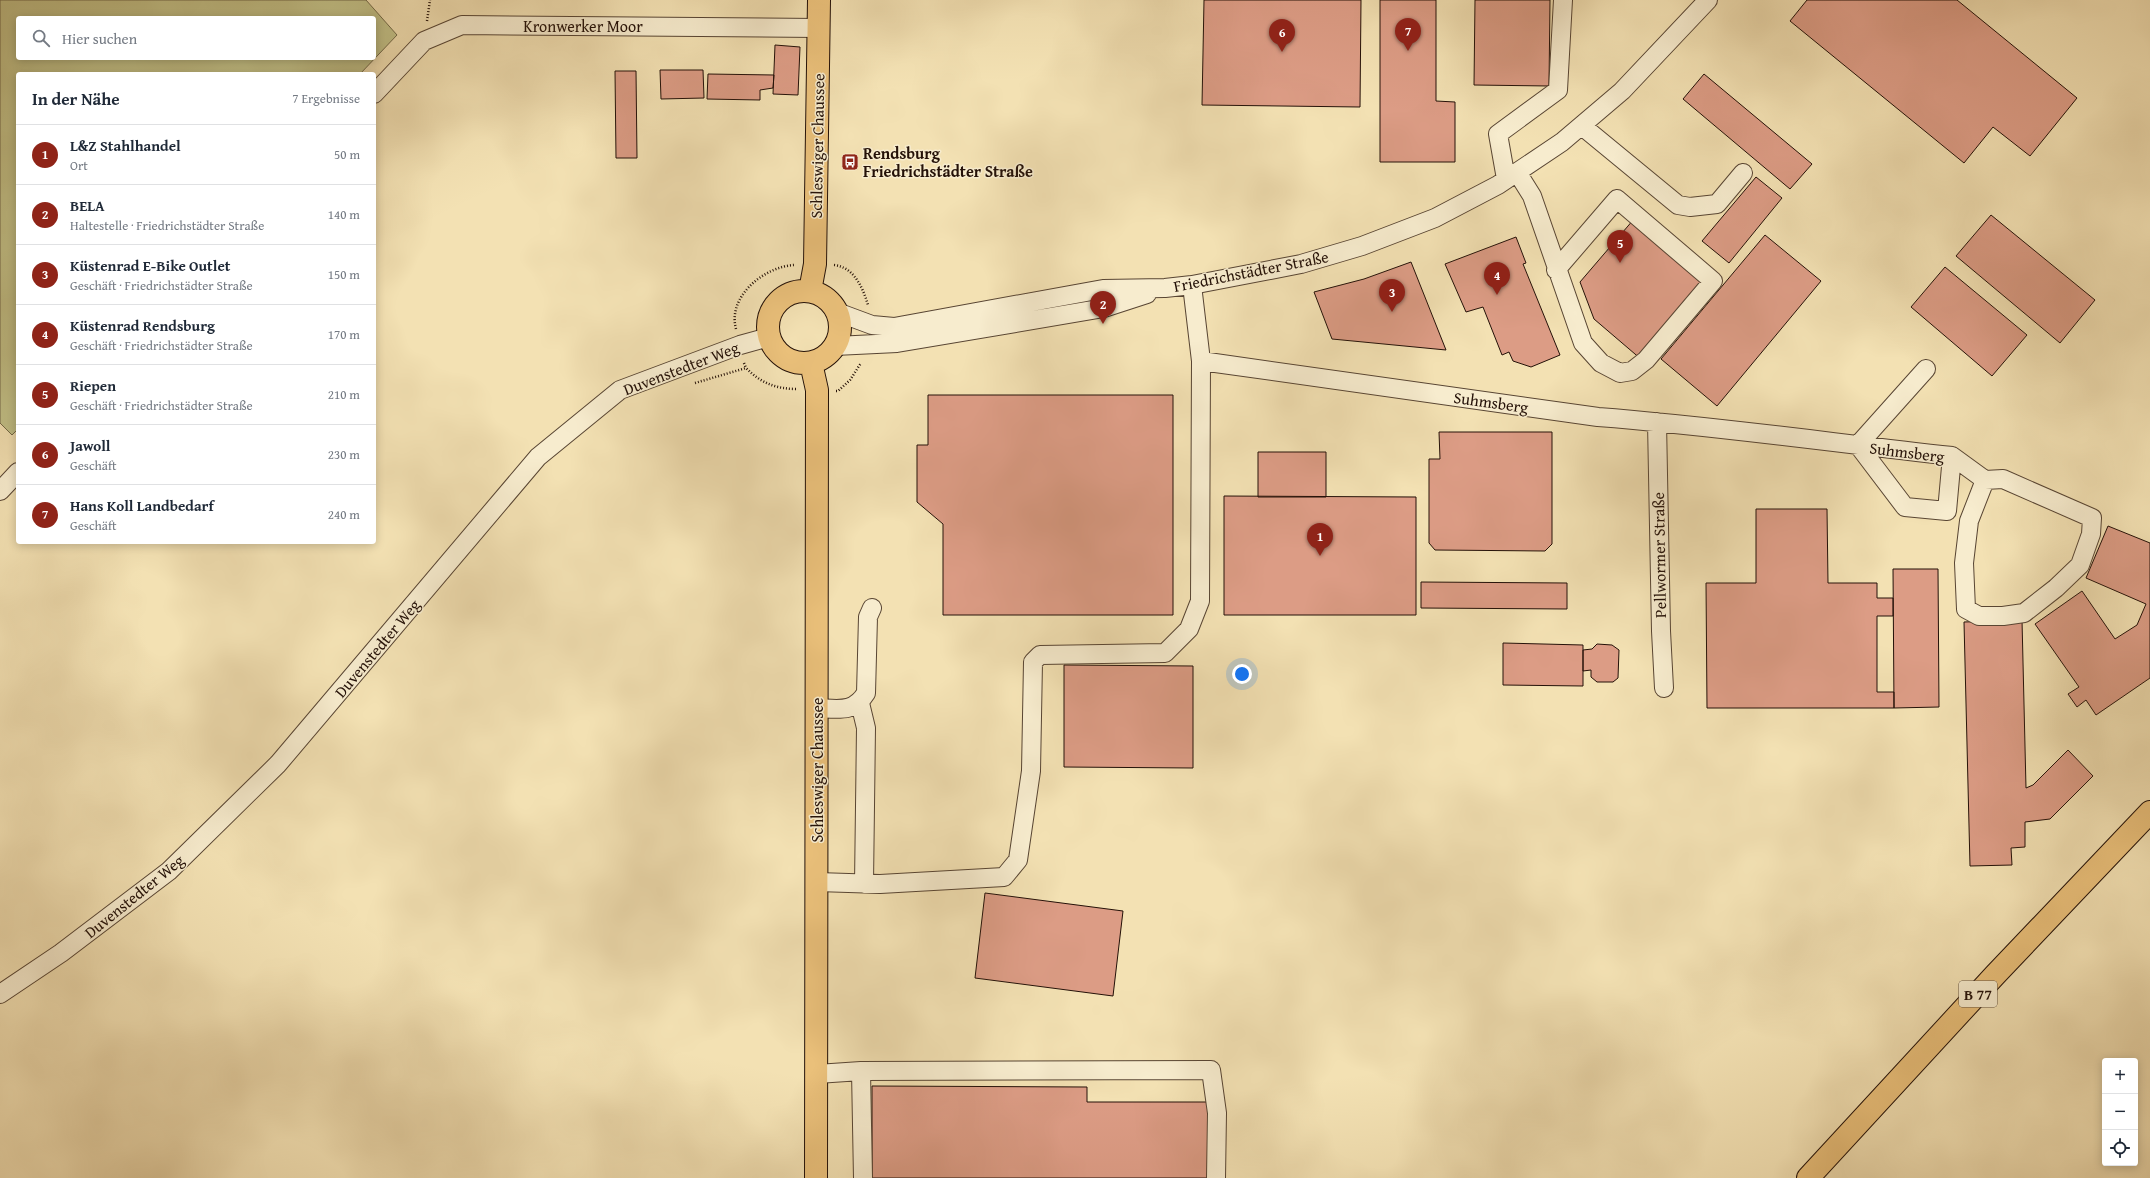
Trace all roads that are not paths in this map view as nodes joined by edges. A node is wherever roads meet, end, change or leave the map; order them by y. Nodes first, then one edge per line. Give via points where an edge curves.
1 (819, 0) edge
2 (1563, 0) edge
3 (1708, 0) edge
4 (819, 28) junction
5 (376, 92) edge
6 (1582, 126) junction
7 (1743, 173) dead end
8 (1511, 176) junction
9 (1556, 270) junction
10 (1192, 285) junction
11 (1165, 288) junction
12 (810, 291) junction
13 (837, 312) junction
14 (770, 337) junction
15 (835, 346) junction
16 (1202, 361) junction
17 (811, 363) junction
18 (1926, 369) dead end
19 (1658, 422) junction
20 (1858, 445) junction
21 (1952, 456) junction
22 (16, 474) edge
23 (1985, 480) junction
24 (0, 491) edge
25 (872, 608) dead end
26 (1664, 688) dead end
27 (860, 703) junction
28 (818, 708) junction
29 (2150, 812) edge
30 (817, 882) junction
31 (864, 884) junction
32 (0, 994) edge
33 (861, 1071) junction
34 (817, 1074) junction
35 (816, 1178) edge
36 (863, 1178) edge
37 (1216, 1178) edge
38 (1808, 1178) edge

1 - 4 main road, Schleswiger Chaussee
2 - 8 street via 1558,90 1498,134
3 - 6 street, Friedrichstädter Straße via 1622,91
4 - 5 street, Kronwerker Moor via 462,25 424,41
4 - 12 main road, Schleswiger Chaussee via 814,264
6 - 7 street via 1678,205 1690,207 1717,204
6 - 8 street, Friedrichstädter Straße
8 - 9 street via 1532,196
8 - 10 street, Friedrichstädter Straße via 1435,218 1362,246 1301,264
9 - 9 street via 1583,343 1601,363 1620,373 1632,371 1646,360 1713,281 1617,199
10 - 11 street, Friedrichstädter Straße
10 - 16 street
11 - 13 street, Friedrichstädter Straße via 1103,289 894,327 872,324
11 - 15 street, Friedrichstädter Straße via 1104,308 897,343
12 - 13 main road via 824,296
12 - 14 main road via 793,293 776,305 768,325
13 - 15 main road via 840,331
14 - 17 main road via 779,353 787,359
14 - 32 street, Duvenstedter Weg via 740,345 620,390 538,457 278,764 169,872 61,953
15 - 17 main road via 822,358
16 - 19 street, Suhmsberg via 1598,417
16 - 31 street via 1200,601 1189,629 1165,653 1040,655 1033,662 1030,778 1018,860 1004,877
17 - 28 main road, Schleswiger Chaussee via 817,390
18 - 20 street
19 - 20 street, Suhmsberg
19 - 26 street, Pellwormer Straße via 1657,484
20 - 21 street, Suhmsberg
20 - 21 street, Suhmsberg via 1905,507 1947,511
21 - 23 street
22 - 24 street
23 - 23 street via 1969,521 1964,563 1966,609 1979,616 2003,616 2024,612 2056,588 2080,565 2091,534 2092,518 2061,502 2003,479
25 - 27 street via 868,617 866,693
27 - 28 street via 849,709
27 - 31 street via 866,728
28 - 30 main road, Schleswiger Chaussee
29 - 38 main road, B 77
30 - 31 street
30 - 34 main road, Schleswiger Chaussee
33 - 34 street
33 - 36 street
33 - 37 street via 1211,1070 1217,1113
34 - 35 main road, Schleswiger Chaussee

